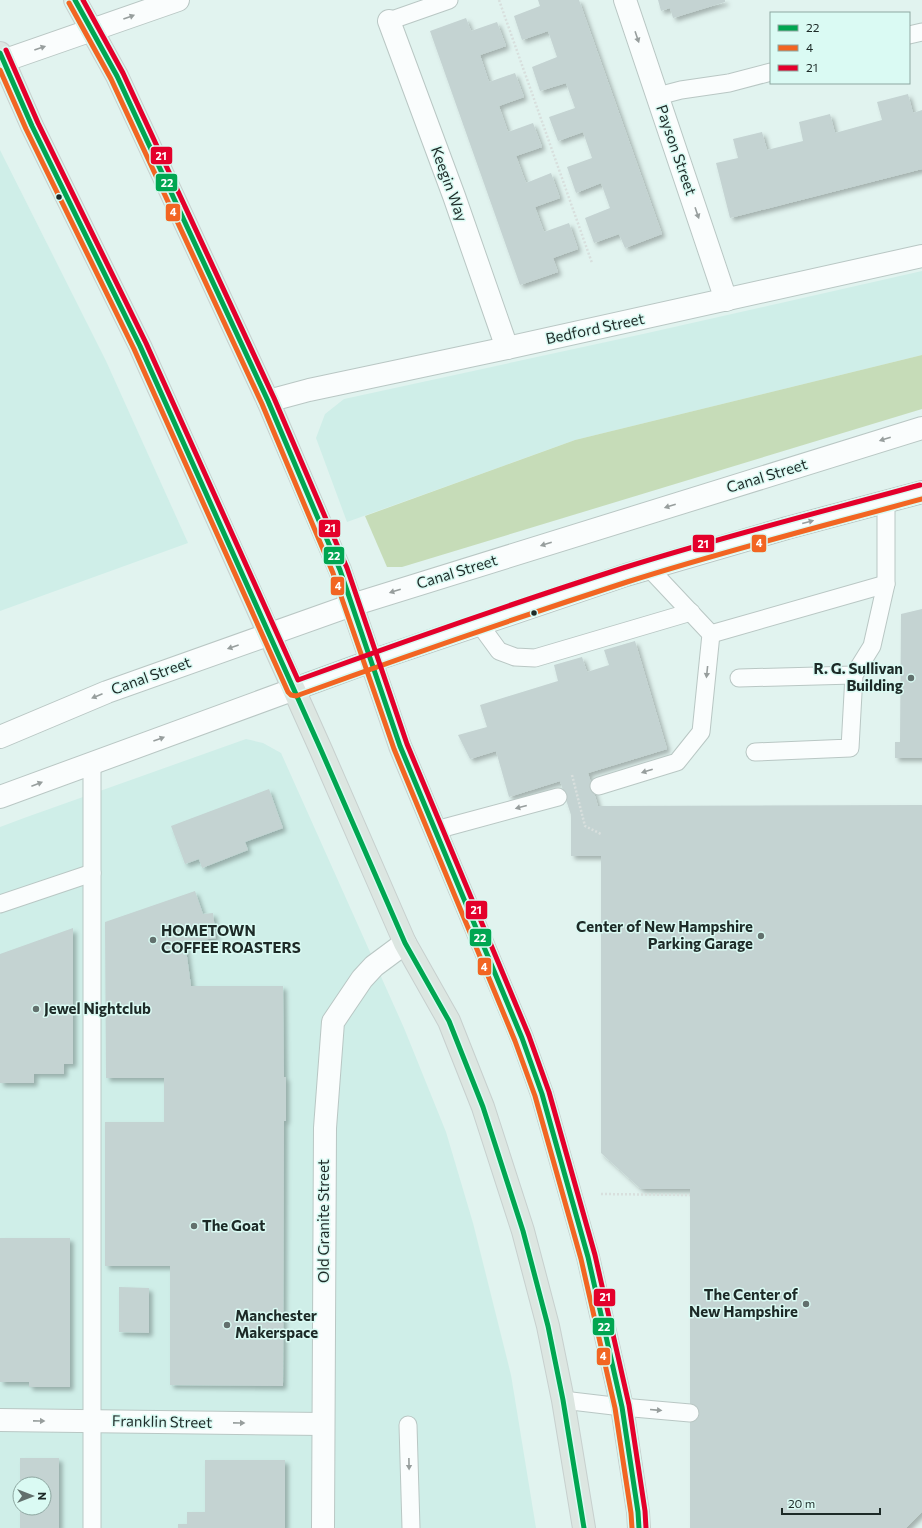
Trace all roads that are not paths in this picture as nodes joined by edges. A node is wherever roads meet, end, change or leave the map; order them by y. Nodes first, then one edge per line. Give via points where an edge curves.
1 (75, 0) edge
2 (178, 0) edge
3 (449, 0) edge
4 (625, 0) edge
5 (390, 21) joint
6 (92, 30) junction
7 (922, 32) edge
8 (910, 35) edge
9 (1, 59) edge
10 (770, 72) edge
11 (658, 96) junction
12 (922, 256) edge
13 (726, 300) junction
14 (507, 348) junction
15 (268, 400) junction
16 (922, 428) edge
17 (922, 492) edge
18 (886, 501) junction
19 (650, 568) junction
20 (886, 584) junction
21 (352, 604) junction
22 (691, 612) junction
23 (480, 625) junction
24 (711, 634) junction
25 (270, 635) junction
26 (371, 662) junction
27 (854, 675) junction
28 (739, 678) dead end
29 (294, 689) junction
30 (0, 737) edge
31 (755, 752) dead end
32 (92, 763) junction
33 (599, 786) dead end
34 (0, 797) edge
35 (558, 797) dead end
36 (436, 830) junction
37 (92, 873) junction
38 (0, 904) edge
39 (405, 943) junction
40 (563, 1400) junction
41 (622, 1407) junction
42 (690, 1413) dead end
43 (0, 1420) edge
44 (92, 1421) junction
45 (323, 1424) junction
46 (408, 1425) dead end
47 (92, 1528) edge
48 (323, 1528) edge
49 (411, 1528) edge
50 (584, 1528) edge
51 (639, 1528) edge

1 - 6 main road
6 -> 2 street
3 - 5 lane
4 -> 11 street, Payson Street
5 - 14 street, Keegin Way
9 -> 6 street
6 - 15 main road via 117,76
7 - 8 lane
9 - 25 main road via 140,346
10 - 11 lane via 729,83
11 -> 13 street, Payson Street
12 - 13 street, Bedford Street
13 - 14 street, Bedford Street
14 - 15 street, Bedford Street
15 - 21 main road
16 -> 21 street, Canal Street
17 - 18 street
19 -> 18 street
18 - 20 lane
19 - 22 lane
19 - 23 street
20 - 24 lane
20 - 27 lane via 872,646
21 - 25 street, Canal Street
21 - 26 main road
22 - 23 lane via 536,658 515,657 499,651
22 - 24 lane
23 - 26 street
24 -> 33 lane via 701,732 677,762
25 - 29 main road
25 -> 30 street, Canal Street via 107,692
26 - 29 street
26 - 36 main road via 400,746
27 - 28 lane
27 - 31 lane via 850,748
32 -> 29 street
29 - 39 main road
34 -> 32 street
32 - 37 lane
35 -> 36 lane
36 - 41 main road via 522,1038 542,1094 588,1257
37 - 38 lane
37 - 44 lane
39 - 40 main road via 449,1021 483,1107 523,1231 548,1326
39 - 45 street, Old Granite Street via 366,974 332,1022 325,1128
40 - 41 lane
40 - 50 main road
41 -> 42 lane
41 - 51 main road
43 -> 44 street, Franklin Street
44 -> 45 street, Franklin Street
44 - 47 lane
45 - 48 street, Old Granite Street
46 -> 49 lane

